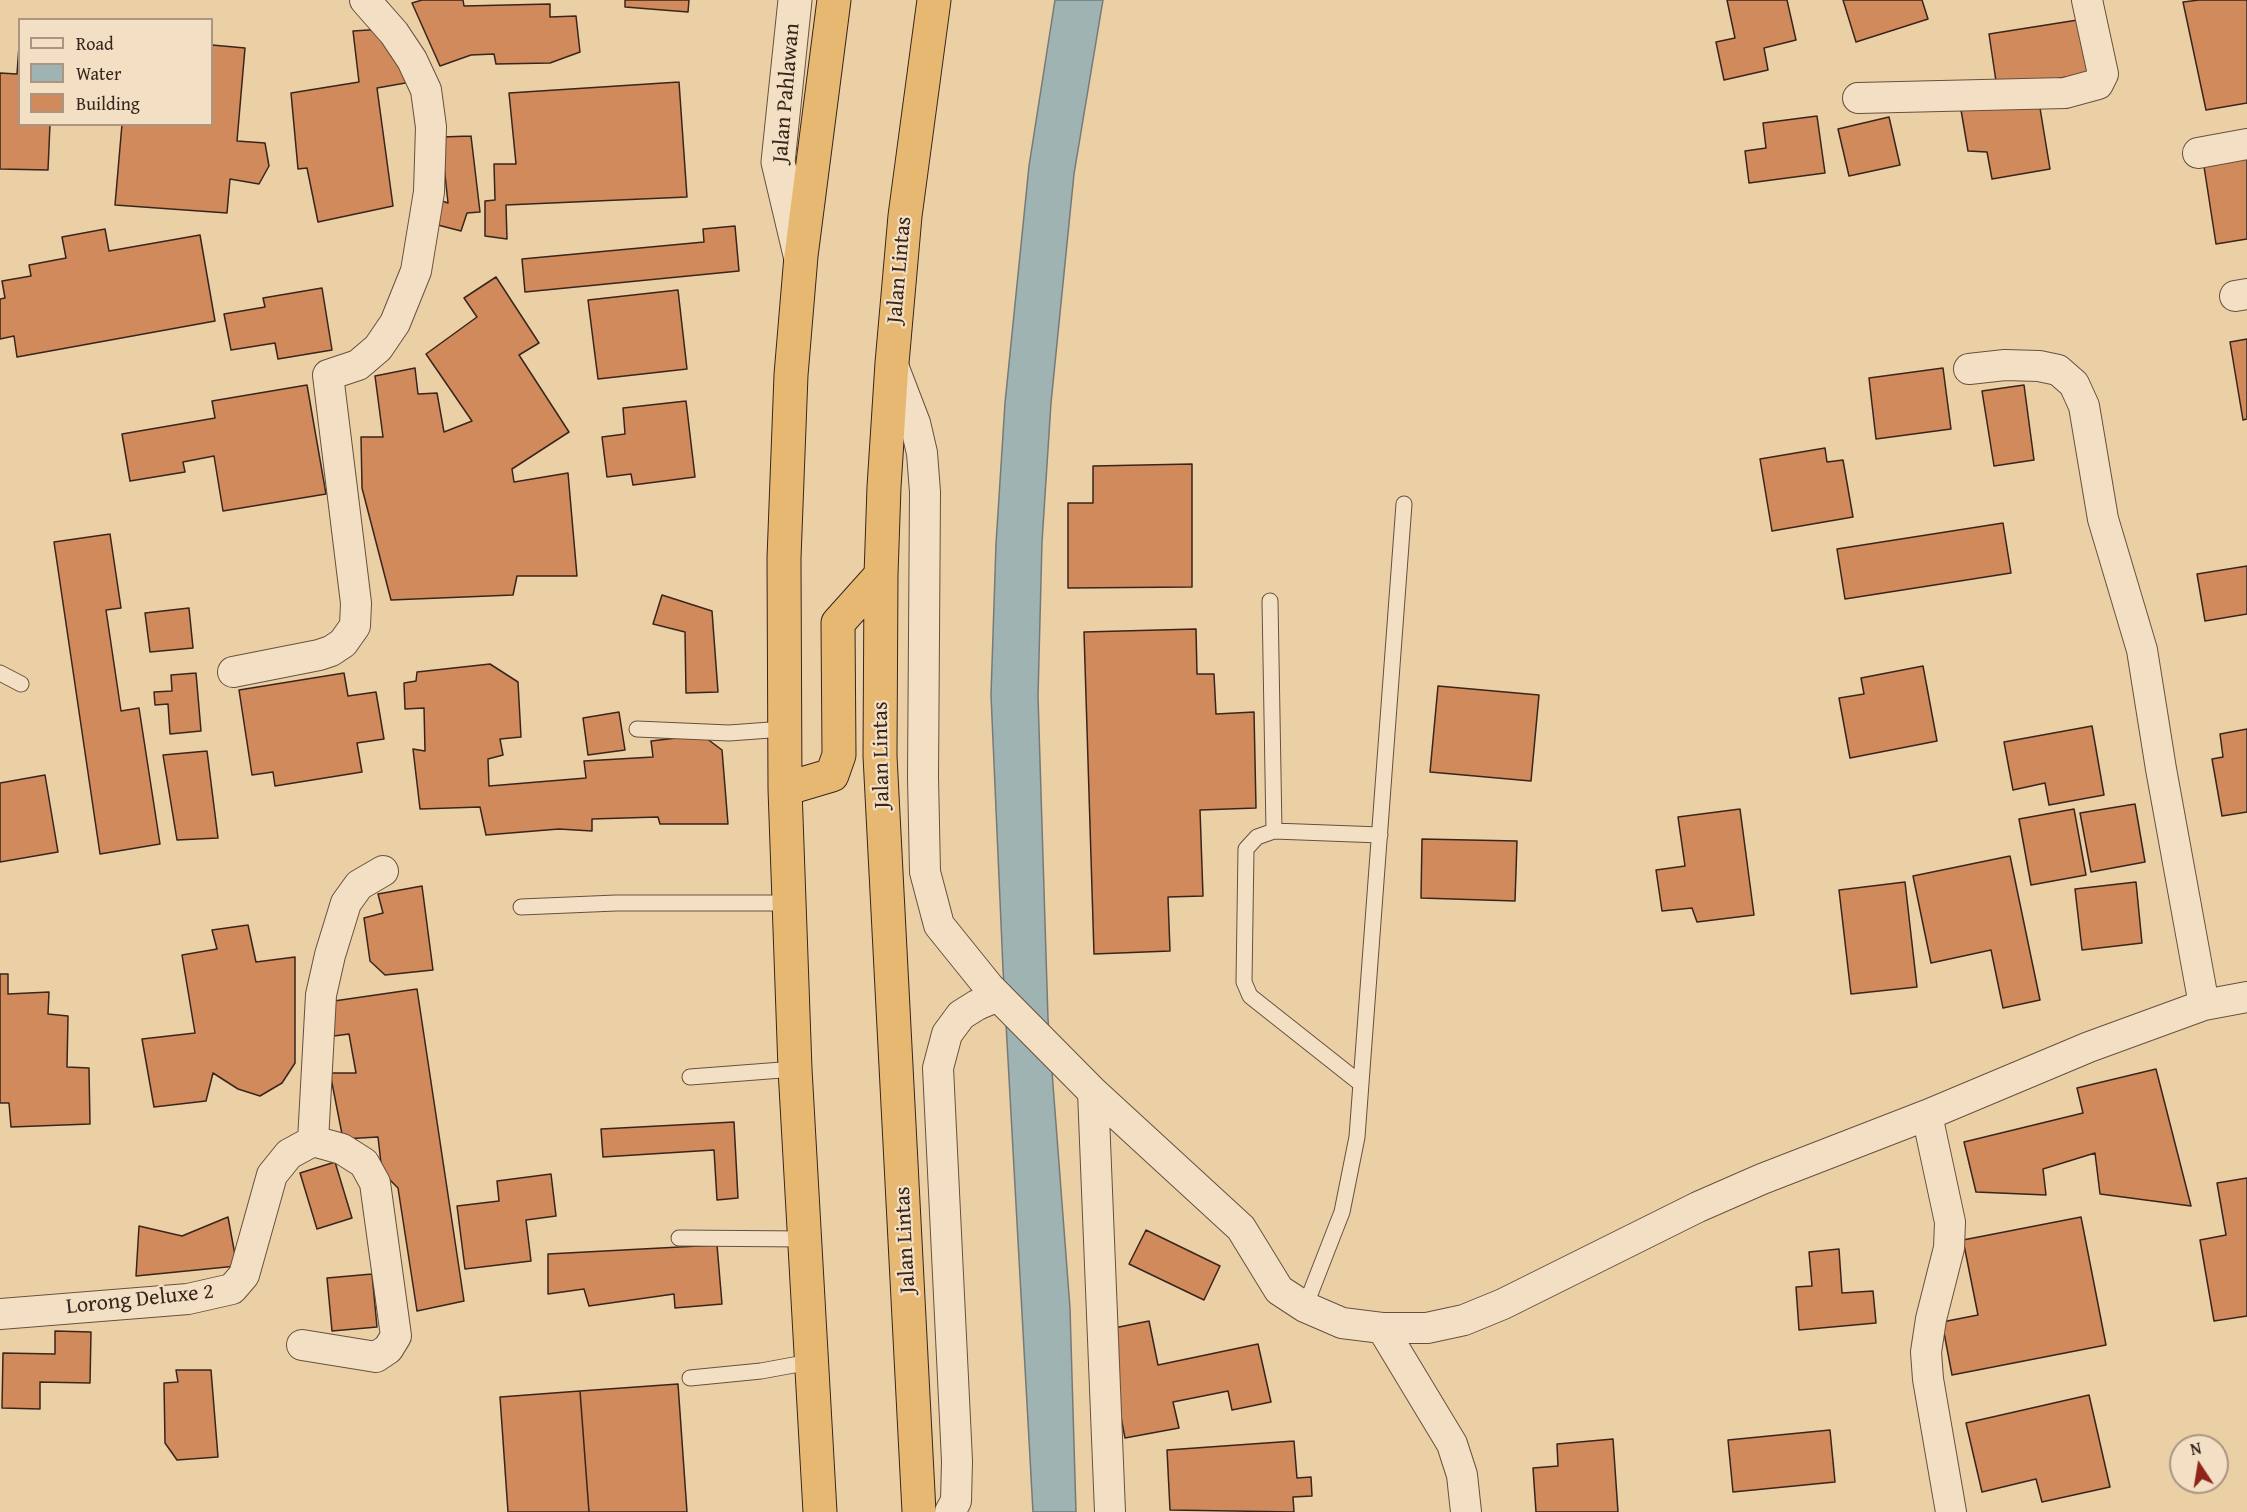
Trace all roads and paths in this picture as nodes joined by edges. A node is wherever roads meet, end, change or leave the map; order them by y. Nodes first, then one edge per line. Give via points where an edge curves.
1 (364, 0) edge
2 (795, 0) edge
3 (834, 0) edge
4 (934, 0) edge
5 (2087, 0) edge
6 (1858, 98) dead end
7 (2247, 144) edge
8 (2198, 153) dead end
9 (801, 256) junction
10 (892, 363) junction
11 (1969, 369) dead end
12 (1404, 504) dead end
13 (881, 575) junction
14 (1270, 601) dead end
15 (233, 672) dead end
16 (0, 673) edge
17 (21, 684) dead end
18 (637, 729) dead end
19 (784, 729) junction
20 (785, 789) junction
21 (1274, 831) junction
22 (1380, 835) junction
23 (383, 871) dead end
24 (789, 903) junction
25 (521, 907) dead end
26 (998, 996) junction
27 (2247, 997) edge
28 (2204, 1005) junction
29 (795, 1069) junction
30 (690, 1077) dead end
31 (1360, 1083) junction
32 (1093, 1092) junction
33 (1927, 1114) junction
34 (313, 1141) junction
35 (679, 1238) dead end
36 (804, 1239) junction
37 (1305, 1307) junction
38 (0, 1314) edge
39 (1382, 1328) junction
40 (302, 1345) dead end
41 (810, 1362) junction
42 (690, 1378) dead end
43 (820, 1512) edge
44 (919, 1512) edge
45 (950, 1512) edge
46 (1110, 1512) edge
47 (1466, 1512) edge
48 (1951, 1512) edge

1 - 15 street via 412,60 426,90 431,127 429,192 416,271 395,323 378,348 358,365 328,375 356,603 355,626 343,643 331,651
2 - 9 street, Jalan Pahlawan via 778,162
3 - 9 highway
4 - 10 highway, Jalan Lintas via 905,216
5 - 6 street via 2103,74 2098,84 2065,93
7 - 8 street
9 - 19 highway via 791,375 784,558
10 - 13 highway, Jalan Lintas
10 - 26 street via 915,423 925,492 925,872 939,925
11 - 28 street via 2005,365 2058,370 2074,384 2084,406 2103,519 2142,650
12 - 22 lane
13 - 20 highway via 838,623 839,755 831,775
13 - 44 highway, Jalan Lintas via 880,756
14 - 21 lane
16 - 17 lane
18 - 19 lane via 729,733
19 - 20 highway
20 - 24 highway
21 - 22 lane
21 - 31 lane via 1257,837 1246,849 1244,982 1250,996
22 - 31 lane
23 - 34 street via 359,885 346,903 330,955 321,995
24 - 25 lane
24 - 29 highway
26 - 32 street
26 - 45 street via 962,1015 947,1034 938,1068 957,1461 956,1501
27 - 28 street
28 - 33 street via 2089,1047
29 - 30 lane
29 - 36 highway
31 - 37 lane via 1357,1137 1342,1212
32 - 37 street via 1240,1228 1279,1290
32 - 46 street
33 - 39 street via 1698,1207 1464,1320 1427,1328
33 - 48 street via 1950,1222 1949,1248 1926,1352
34 - 38 street, Lorong Deluxe 2 via 289,1154 272,1175 244,1275 232,1289 188,1299
34 - 40 street via 342,1149 364,1163 375,1183 396,1336 388,1349 376,1357
35 - 36 lane
36 - 41 highway
37 - 39 street via 1342,1323
39 - 47 street via 1452,1444 1462,1475
41 - 42 lane
41 - 43 highway

